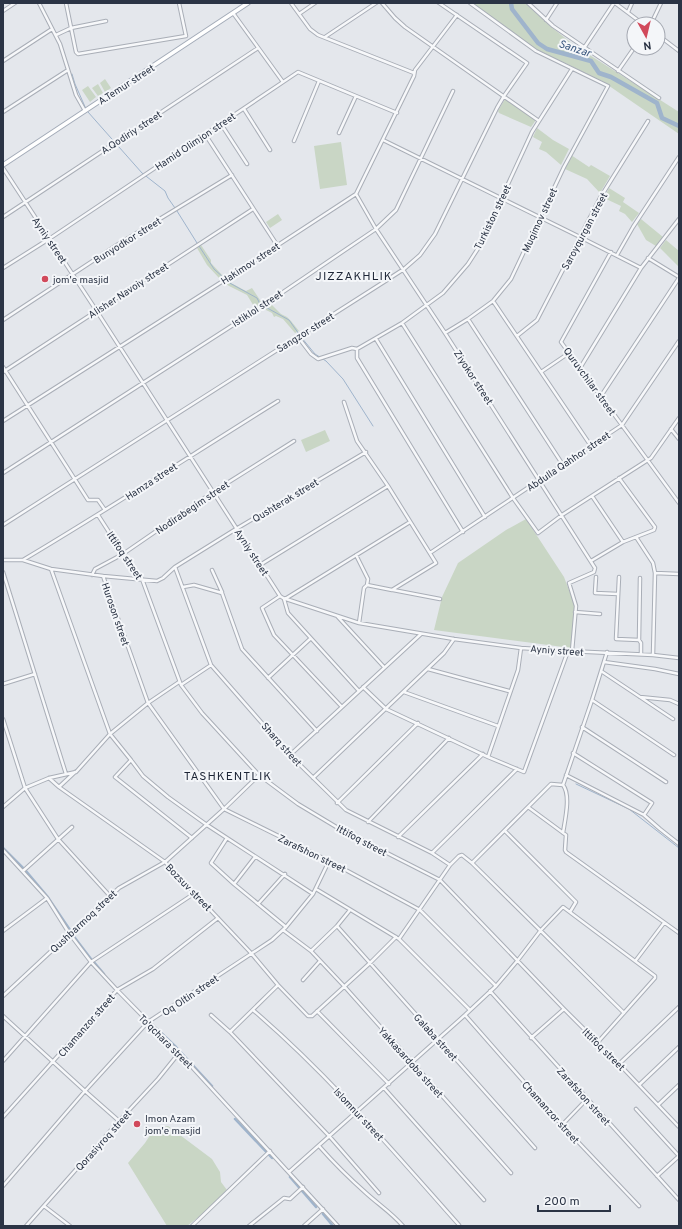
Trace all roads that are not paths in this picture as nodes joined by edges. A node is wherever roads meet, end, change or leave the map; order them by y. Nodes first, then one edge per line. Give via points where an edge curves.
1 (15, 3) edge
2 (39, 3) edge
3 (66, 3) edge
4 (179, 3) edge
5 (248, 3) edge
6 (292, 3) edge
7 (315, 3) edge
8 (376, 3) edge
9 (382, 3) edge
10 (439, 3) edge
11 (470, 3) edge
12 (528, 3) edge
13 (557, 3) edge
14 (615, 3) edge
15 (632, 3) edge
16 (661, 3) edge
17 (3, 11) edge
18 (628, 12) junction
19 (233, 13) junction
20 (299, 14) junction
21 (457, 15) junction
22 (633, 16) edge
23 (655, 16) edge
24 (546, 20) junction
25 (106, 21) dead end
26 (71, 28) junction
27 (52, 29) junction
28 (56, 35) junction
29 (325, 38) junction
30 (666, 40) edge
31 (433, 46) junction
32 (258, 48) junction
33 (584, 48) junction
34 (678, 48) edge
35 (628, 56) edge
36 (3, 61) edge
37 (572, 69) junction
38 (68, 70) junction
39 (618, 71) junction
40 (414, 73) junction
41 (319, 81) junction
42 (283, 82) junction
43 (453, 91) dead end
44 (356, 96) junction
45 (504, 96) junction
46 (660, 98) dead end
47 (244, 109) junction
48 (85, 111) junction
49 (3, 112) edge
50 (397, 113) junction
51 (539, 121) junction
52 (648, 122) dead end
53 (222, 124) junction
54 (339, 132) dead end
55 (205, 134) junction
56 (383, 140) junction
57 (294, 141) dead end
58 (270, 150) dead end
59 (679, 157) edge
60 (421, 158) junction
61 (246, 164) dead end
62 (3, 166) edge
63 (232, 175) junction
64 (462, 180) junction
65 (356, 194) junction
66 (501, 198) junction
67 (25, 202) junction
68 (253, 209) junction
69 (3, 217) edge
70 (540, 218) junction
71 (679, 219) edge
72 (376, 229) junction
73 (580, 237) junction
74 (49, 239) junction
75 (277, 245) junction
76 (611, 252) junction
77 (617, 255) junction
78 (648, 258) junction
79 (3, 268) edge
80 (641, 268) junction
81 (404, 269) junction
82 (72, 274) junction
83 (679, 278) edge
84 (493, 301) junction
85 (427, 306) junction
86 (96, 310) junction
87 (468, 319) junction
88 (3, 320) edge
89 (402, 322) junction
90 (445, 333) junction
91 (516, 336) junction
92 (298, 337) junction
93 (376, 338) junction
94 (679, 341) edge
95 (119, 346) junction
96 (357, 349) junction
97 (569, 353) junction
98 (3, 367) edge
99 (580, 368) junction
100 (4, 371) edge
101 (540, 372) junction
102 (143, 383) junction
103 (601, 396) junction
104 (278, 401) dead end
105 (344, 402) dead end
106 (28, 405) junction
107 (679, 418) edge
108 (166, 420) junction
109 (3, 421) edge
110 (622, 426) junction
111 (671, 429) junction
112 (679, 439) edge
113 (294, 441) dead end
114 (51, 443) junction
115 (591, 446) junction
116 (366, 452) junction
117 (190, 456) junction
118 (647, 460) junction
119 (563, 465) junction
120 (3, 473) edge
121 (620, 478) junction
122 (75, 479) junction
123 (540, 480) junction
124 (388, 486) junction
125 (213, 492) junction
126 (592, 496) junction
127 (513, 498) junction
128 (679, 503) edge
129 (105, 510) junction
130 (98, 515) junction
131 (562, 515) junction
132 (485, 517) junction
133 (410, 522) junction
134 (3, 525) edge
135 (236, 529) junction
136 (463, 532) junction
137 (636, 538) junction
138 (623, 542) junction
139 (430, 553) junction
140 (123, 554) junction
141 (356, 555) junction
142 (3, 560) edge
143 (23, 560) junction
144 (591, 561) junction
145 (260, 565) junction
146 (175, 567) junction
147 (51, 569) junction
148 (212, 570) dead end
149 (3, 572) edge
150 (655, 573) junction
151 (679, 574) edge
152 (92, 575) junction
153 (103, 576) junction
154 (596, 577) dead end
155 (619, 577) dead end
156 (640, 578) dead end
157 (142, 580) junction
158 (367, 585) junction
159 (183, 587) junction
160 (392, 590) junction
161 (222, 593) junction
162 (618, 594) junction
163 (280, 596) junction
164 (284, 599) junction
165 (440, 600) dead end
166 (575, 612) junction
167 (600, 614) dead end
168 (336, 615) junction
169 (359, 623) junction
170 (421, 633) junction
171 (310, 639) junction
172 (454, 639) junction
173 (639, 640) junction
174 (520, 648) junction
175 (568, 651) junction
176 (572, 652) junction
177 (607, 652) junction
178 (641, 654) junction
179 (293, 655) junction
180 (653, 655) junction
181 (679, 658) edge
182 (604, 662) junction
183 (211, 665) junction
184 (384, 668) junction
185 (428, 669) junction
186 (601, 671) junction
187 (34, 674) junction
188 (679, 674) edge
189 (268, 678) junction
190 (179, 682) junction
191 (3, 684) edge
192 (181, 685) junction
193 (363, 687) junction
194 (359, 691) junction
195 (404, 692) junction
196 (509, 692) junction
197 (640, 697) junction
198 (592, 700) junction
199 (148, 703) junction
200 (679, 704) edge
201 (342, 707) junction
202 (386, 709) junction
203 (3, 719) edge
204 (673, 719) dead end
205 (418, 723) junction
206 (498, 726) junction
207 (582, 727) junction
208 (317, 730) junction
209 (110, 734) junction
210 (449, 738) junction
211 (573, 753) junction
212 (483, 754) junction
213 (290, 755) junction
214 (674, 755) dead end
215 (488, 757) junction
216 (131, 760) junction
217 (517, 769) junction
218 (76, 772) junction
219 (66, 774) junction
220 (259, 775) junction
221 (566, 775) junction
222 (49, 778) junction
223 (313, 778) junction
224 (666, 782) dead end
225 (562, 785) junction
226 (60, 787) junction
227 (25, 788) junction
228 (337, 803) junction
229 (3, 807) edge
230 (528, 807) junction
231 (224, 809) junction
232 (644, 815) junction
233 (368, 822) junction
234 (207, 825) junction
235 (72, 826) dead end
236 (505, 831) junction
237 (563, 833) junction
238 (398, 837) junction
239 (192, 838) junction
240 (227, 838) junction
241 (58, 839) junction
242 (679, 844) edge
243 (3, 850) edge
244 (432, 853) junction
245 (256, 857) junction
246 (329, 861) junction
247 (165, 862) junction
248 (472, 863) junction
249 (450, 865) junction
250 (23, 871) junction
251 (285, 874) junction
252 (440, 880) junction
253 (234, 884) junction
254 (316, 889) junction
255 (195, 893) junction
256 (313, 894) junction
257 (110, 896) junction
258 (47, 898) junction
259 (258, 904) junction
260 (350, 910) junction
261 (420, 910) junction
262 (570, 912) junction
263 (218, 918) junction
264 (664, 923) junction
265 (337, 926) junction
266 (286, 927) junction
267 (283, 930) junction
268 (541, 930) junction
269 (3, 931) edge
270 (69, 933) junction
271 (679, 933) edge
272 (397, 938) junction
273 (311, 951) junction
274 (251, 953) junction
275 (518, 960) junction
276 (636, 960) junction
277 (320, 961) junction
278 (91, 962) junction
279 (370, 963) junction
280 (303, 980) dead end
281 (278, 985) junction
282 (344, 986) junction
283 (496, 986) junction
284 (117, 990) junction
285 (490, 991) junction
286 (3, 996) edge
287 (679, 1007) edge
288 (253, 1010) junction
289 (470, 1010) junction
290 (564, 1010) junction
291 (317, 1011) junction
292 (624, 1013) junction
293 (211, 1015) dead end
294 (465, 1015) junction
295 (3, 1016) edge
296 (148, 1022) junction
297 (230, 1032) junction
298 (26, 1036) junction
299 (531, 1038) junction
300 (438, 1040) junction
301 (598, 1042) junction
302 (679, 1047) edge
303 (179, 1052) junction
304 (3, 1061) edge
305 (54, 1061) junction
306 (412, 1063) junction
307 (619, 1064) junction
308 (389, 1084) junction
309 (639, 1085) junction
310 (679, 1085) edge
311 (384, 1088) junction
312 (85, 1091) junction
313 (587, 1099) junction
314 (658, 1105) junction
315 (636, 1109) dead end
316 (358, 1112) junction
317 (3, 1117) edge
318 (119, 1121) junction
319 (562, 1125) junction
320 (679, 1126) edge
321 (330, 1137) junction
322 (319, 1146) junction
323 (535, 1148) dead end
324 (270, 1151) junction
325 (679, 1156) edge
326 (289, 1172) junction
327 (511, 1173) dead end
328 (657, 1176) junction
329 (3, 1186) edge
330 (302, 1187) junction
331 (379, 1193) dead end
332 (484, 1200) dead end
333 (679, 1200) edge
334 (44, 1206) junction
335 (639, 1206) dead end
336 (323, 1209) junction
337 (459, 1225) edge
338 (26, 1226) edge
339 (70, 1226) edge
340 (192, 1226) edge
341 (249, 1226) edge
342 (304, 1226) edge
343 (338, 1226) edge
344 (403, 1226) edge

1 - 17 street
2 - 27 street
3 - 26 street
4 - 26 street via 186,36 78,54
5 - 19 main road, A.Temur street
6 - 20 street
7 - 20 street
8 - 29 street
9 - 31 street via 405,27
10 - 21 street
11 - 37 street via 536,51
12 - 24 street
13 - 24 street
14 - 18 street
14 - 33 street
15 - 18 street
16 - 23 street
18 - 22 street
19 - 32 street
19 - 48 main road, A.Temur street
20 - 29 street via 310,29
21 - 31 street
21 - 45 street, Sangzor street via 527,63
24 - 33 street
25 - 26 street
26 - 28 street
27 - 28 street
27 - 36 street
28 - 38 street
29 - 40 street
30 - 34 street
31 - 40 street
31 - 45 street
32 - 42 street
32 - 67 street, A.Qodiriy street
33 - 39 street
35 - 39 street
37 - 51 street, Turkiston street
37 - 70 street, Muqimov street via 608,86 564,167
38 - 48 street
38 - 49 street
39 - 46 street
40 - 50 street
41 - 42 street, Hamid Olimjon street via 298,72
41 - 44 street, Hamid Olimjon street
41 - 57 street
42 - 47 street, Hamid Olimjon street
43 - 60 street, Istiklol street
44 - 50 street, Hamid Olimjon street
44 - 54 street
45 - 51 street
45 - 64 street, Sangzor street
47 - 53 street, Hamid Olimjon street
47 - 58 street
48 - 62 main road, A.Temur street
50 - 56 street
51 - 66 street, Turkiston street
52 - 73 street, Saroyqurgan street via 600,198
53 - 55 street, Hamid Olimjon street
53 - 61 street
55 - 63 street
55 - 74 street, Hamid Olimjon street
56 - 60 street
56 - 65 street
59 - 77 street via 632,227
60 - 64 street
60 - 72 street, Istiklol street via 396,210
62 - 67 street, Ayniy street
63 - 68 street
63 - 82 street, Bunyodkor street
64 - 66 street
64 - 81 street, Sangzor street via 435,234 420,255
65 - 72 street, Ziyokor street
65 - 75 street, Hakimov street
66 - 70 street
66 - 85 street, Turkiston street via 479,247 468,264 444,293
67 - 69 street, A.Qodiriy street
67 - 74 street, Ayniy street
68 - 75 street
68 - 86 street, Alisher Navoiy street
70 - 73 street
70 - 84 street, Muqimov street via 511,279
71 - 78 street
72 - 81 street, Ziyokor street
72 - 102 street, Istiklol street
73 - 76 street
73 - 91 street, Saroyqurgan street via 537,320
74 - 79 street, Hamid Olimjon street
74 - 82 street, Ayniy street
75 - 95 street, Hakimov street
76 - 77 street
76 - 97 street, Quruvchilar street via 561,342
77 - 80 street
78 - 80 street
78 - 83 street
80 - 99 street
81 - 85 street, Ziyokor street
81 - 92 street, Sangzor street
82 - 86 street, Ayniy street
82 - 88 street, Bunyodkor street
83 - 103 street
84 - 87 street, Muqimov street
84 - 91 street
85 - 89 street, Turkiston street
85 - 90 street, Ziyokor street
86 - 95 street, Ayniy street
86 - 100 street, Alisher Navoiy street
87 - 90 street, Muqimov street
87 - 119 street
89 - 93 street, Turkiston street
89 - 127 street
90 - 123 street, Ziyokor street
91 - 101 street
92 - 96 street, Turkiston street via 311,354 318,358 352,348
92 - 108 street, Sangzor street
93 - 96 street, Turkiston street
93 - 132 street
94 - 110 street, Abdulla Qahhor street
95 - 102 street, Ayniy street
95 - 106 street, Hakimov street
96 - 136 street via 357,358
97 - 99 street, Quruvchilar street
97 - 101 street
98 - 100 street
99 - 103 street, Quruvchilar street
100 - 106 street
101 - 115 street
102 - 108 street, Ayniy street
102 - 114 street, Istiklol street
103 - 110 street, Quruvchilar street
104 - 117 street, Hamza street
105 - 116 street via 357,441
106 - 109 street, Hakimov street
106 - 114 street
107 - 111 street
108 - 117 street, Ayniy street
108 - 122 street, Sangzor street
110 - 115 street, Abdulla Qahhor street
110 - 118 street, Quruvchilar street
111 - 112 street
111 - 118 street
113 - 125 street, Nodirabegim street
114 - 120 street, Istiklol street
114 - 122 street
115 - 119 street, Abdulla Qahhor street
116 - 124 street
116 - 135 street, Qushterak street
117 - 125 street, Ayniy street
117 - 129 street, Hamza street
118 - 121 street
118 - 128 street, Quruvchilar street
119 - 123 street, Abdulla Qahhor street
121 - 126 street
121 - 137 street via 655,527 654,530
122 - 129 street via 88,500 98,500
122 - 134 street, Sangzor street
123 - 127 street, Abdulla Qahhor street
123 - 131 street, Ziyokor street
124 - 133 street
124 - 145 street
125 - 135 street, Ayniy street
125 - 140 street, Nodirabegim street
126 - 131 street
126 - 138 street
127 - 131 street via 538,533
127 - 132 street, Abdulla Qahhor street
129 - 130 street, Hamza street
130 - 140 street, Ittifoq street
130 - 143 street, Hamza street
131 - 144 street, Ziyokor street
132 - 136 street, Abdulla Qahhor street
133 - 139 street
133 - 141 street
135 - 145 street, Ayniy street
135 - 146 street, Qushterak street
136 - 139 street, Abdulla Qahhor street
137 - 138 street
137 - 150 street via 653,563
138 - 144 street
139 - 160 street via 436,563
140 - 152 street, Nodirabegim street via 95,568
140 - 157 street, Ittifoq street
141 - 158 street via 368,579
141 - 164 street
142 - 143 street, Huroson street
143 - 147 street, Huroson street
144 - 166 street via 595,568 594,572 569,583 576,606
145 - 163 street, Ayniy street
146 - 157 street, Qushterak street via 157,581
146 - 159 street, Sharq street
147 - 152 street, Huroson street
147 - 209 street
148 - 161 street
149 - 187 street
150 - 151 street
150 - 180 street
152 - 153 street, Huroson street
153 - 157 street, Qushterak street
153 - 199 street, Huroson street
154 - 162 street via 595,593
155 - 162 street
156 - 173 street
157 - 190 street, Ittifoq street
158 - 160 street
158 - 169 street via 364,588
159 - 161 street via 194,585
159 - 183 street, Sharq street
160 - 165 street
161 - 189 street via 242,649
162 - 173 street via 616,639
163 - 164 street, Ayniy street
163 - 179 street via 262,608 274,635
164 - 168 street, Ayniy street
164 - 171 street via 288,613
166 - 167 street
166 - 176 street
168 - 169 street, Ayniy street
168 - 184 street
169 - 170 street, Ayniy street
170 - 172 street, Ayniy street
170 - 184 street
171 - 179 street
171 - 194 street
172 - 174 street, Ayniy street
172 - 185 street
173 - 178 street
174 - 175 street, Ayniy street
174 - 196 street via 518,670
175 - 176 street, Ayniy street
175 - 217 street via 524,772
176 - 177 street, Ayniy street
177 - 178 street, Ayniy street
177 - 182 street
178 - 180 street, Ayniy street
179 - 189 street
179 - 201 street
180 - 181 street, Ayniy street
182 - 186 street
182 - 188 street
183 - 192 street
183 - 213 street, Sharq street
184 - 193 street
185 - 195 street
185 - 196 street
186 - 197 street
186 - 198 street
187 - 191 street
187 - 219 street
189 - 208 street
190 - 192 street, Ittifoq street
190 - 199 street
192 - 220 street, Ittifoq street via 202,713
193 - 194 street
193 - 202 street
194 - 201 street
195 - 202 street
195 - 206 street
196 - 206 street
197 - 200 street via 670,700
197 - 204 street
198 - 207 street
198 - 214 street
199 - 209 street
199 - 231 street, Zarafshon street
201 - 208 street
202 - 205 street
202 - 223 street
203 - 227 street
205 - 210 street
205 - 228 street
206 - 215 street
207 - 211 street
207 - 224 street
208 - 213 street
209 - 216 street
209 - 218 street
210 - 212 street
210 - 233 street
211 - 221 street
211 - 232 street via 652,803
212 - 215 street
212 - 238 street
213 - 223 street, Sharq street
215 - 217 street
216 - 234 street via 143,776
216 - 239 street via 115,778
217 - 244 street
218 - 219 street
218 - 226 street
219 - 222 street
220 - 231 street, Qushbarmoq street
220 - 252 street, Ittifoq street via 298,804 338,828
221 - 225 street
221 - 232 street
222 - 226 street, Bozsuv street
222 - 227 street
223 - 228 street, Sharq street
225 - 230 street via 551,784
225 - 237 street via 567,796
226 - 247 street, Bozsuv street
227 - 229 street
227 - 241 street
228 - 233 street, Sharq street
230 - 236 street
230 - 237 street
231 - 234 street, Qushbarmoq street
231 - 246 street, Zarafshon street
232 - 242 street
233 - 238 street, Sharq street
234 - 239 street, Qushbarmoq street
234 - 240 street
235 - 241 street
236 - 248 street
236 - 262 street via 576,902
237 - 264 street via 566,836 566,852
238 - 244 street, Sharq street
239 - 247 street, Qushbarmoq street
240 - 245 street
240 - 253 street via 211,863
241 - 250 street
241 - 257 street
243 - 250 street, To'qchara street
244 - 249 street, Sharq street
245 - 251 street
245 - 253 street
246 - 254 street, Oq Oltin street
246 - 261 street, Zarafshon street
247 - 255 street, Bozsuv street
247 - 257 street, Qushbarmoq street via 119,888
248 - 249 street via 460,855
248 - 268 street
249 - 252 street
250 - 258 street, To'qchara street
251 - 256 street
251 - 259 street
252 - 261 street
252 - 275 street, Ittifoq street
253 - 259 street
254 - 256 street, Oq Oltin street
254 - 260 street
255 - 263 street, Bozsuv street
255 - 278 street
256 - 266 street, Oq Oltin street
257 - 270 street, Qushbarmoq street
258 - 269 street
258 - 270 street, To'qchara street
259 - 266 street
260 - 265 street
260 - 272 street
261 - 272 street
261 - 283 street, Zarafshon street
262 - 268 street via 563,907
262 - 276 street
263 - 274 street, Bozsuv street
263 - 284 street, Chamanzor street via 153,969
264 - 271 street
264 - 276 street
265 - 273 street
265 - 279 street, Galaba street
266 - 267 street, Oq Oltin street
267 - 273 street, Yakkasardoba street
267 - 274 street, Oq Oltin street
268 - 275 street
268 - 292 street
270 - 278 street, To'qchara street
270 - 286 street, Qushbarmoq street
272 - 279 street
272 - 289 street
273 - 277 street, Yakkasardoba street
274 - 281 street, Bozsuv street
274 - 296 street, Oq Oltin street
275 - 283 street
275 - 290 street, Ittifoq street
276 - 292 street via 654,974 654,978
277 - 280 street
277 - 282 street, Yakkasardoba street
278 - 284 street, To'qchara street
278 - 298 street
279 - 282 street
279 - 300 street, Galaba street
281 - 288 street
281 - 291 street, Bozsuv street via 308,1016
282 - 291 street
282 - 306 street, Yakkasardoba street
283 - 285 street
284 - 296 street, To'qchara street
284 - 305 street, Chamanzor street
285 - 289 street
285 - 299 street, Zarafshon street
287 - 307 street
288 - 297 street
288 - 316 street, Islomnur street via 309,1061
289 - 294 street
290 - 299 street
290 - 301 street, Ittifoq street
291 - 308 street
292 - 301 street
293 - 297 street
294 - 300 street
294 - 319 street, Chamanzor street
295 - 298 street
296 - 303 street, To'qchara street
296 - 312 street, Oq Oltin street
297 - 321 street
298 - 304 street
298 - 305 street
299 - 313 street, Zarafshon street
300 - 306 street
300 - 323 street, Galaba street
301 - 307 street, Ittifoq street
302 - 309 street
303 - 318 street, Qorasiyroq street
303 - 324 street, To'qchara street
305 - 312 street
305 - 317 street, Chamanzor street
306 - 308 street
306 - 327 street, Yakkasardoba street
307 - 309 street, Ittifoq street
308 - 311 street
309 - 314 street, Ittifoq street
310 - 314 street
311 - 316 street
311 - 332 street
312 - 318 street
312 - 329 street, Oq Oltin street
313 - 319 street
313 - 328 street, Zarafshon street
314 - 320 street, Ittifoq street
315 - 325 street
316 - 321 street
316 - 337 street, Islomnur street
318 - 334 street, Qorasiyroq street
319 - 335 street, Chamanzor street
321 - 322 street
321 - 331 street
322 - 326 street
322 - 344 street
324 - 326 street, To'qchara street
324 - 340 street
325 - 328 street
326 - 330 street, To'qchara street
328 - 333 street, Zarafshon street
330 - 336 street, To'qchara street
330 - 341 street via 290,1199 284,1198
334 - 338 street, Qorasiyroq street
334 - 339 street
336 - 342 street
336 - 343 street, To'qchara street

